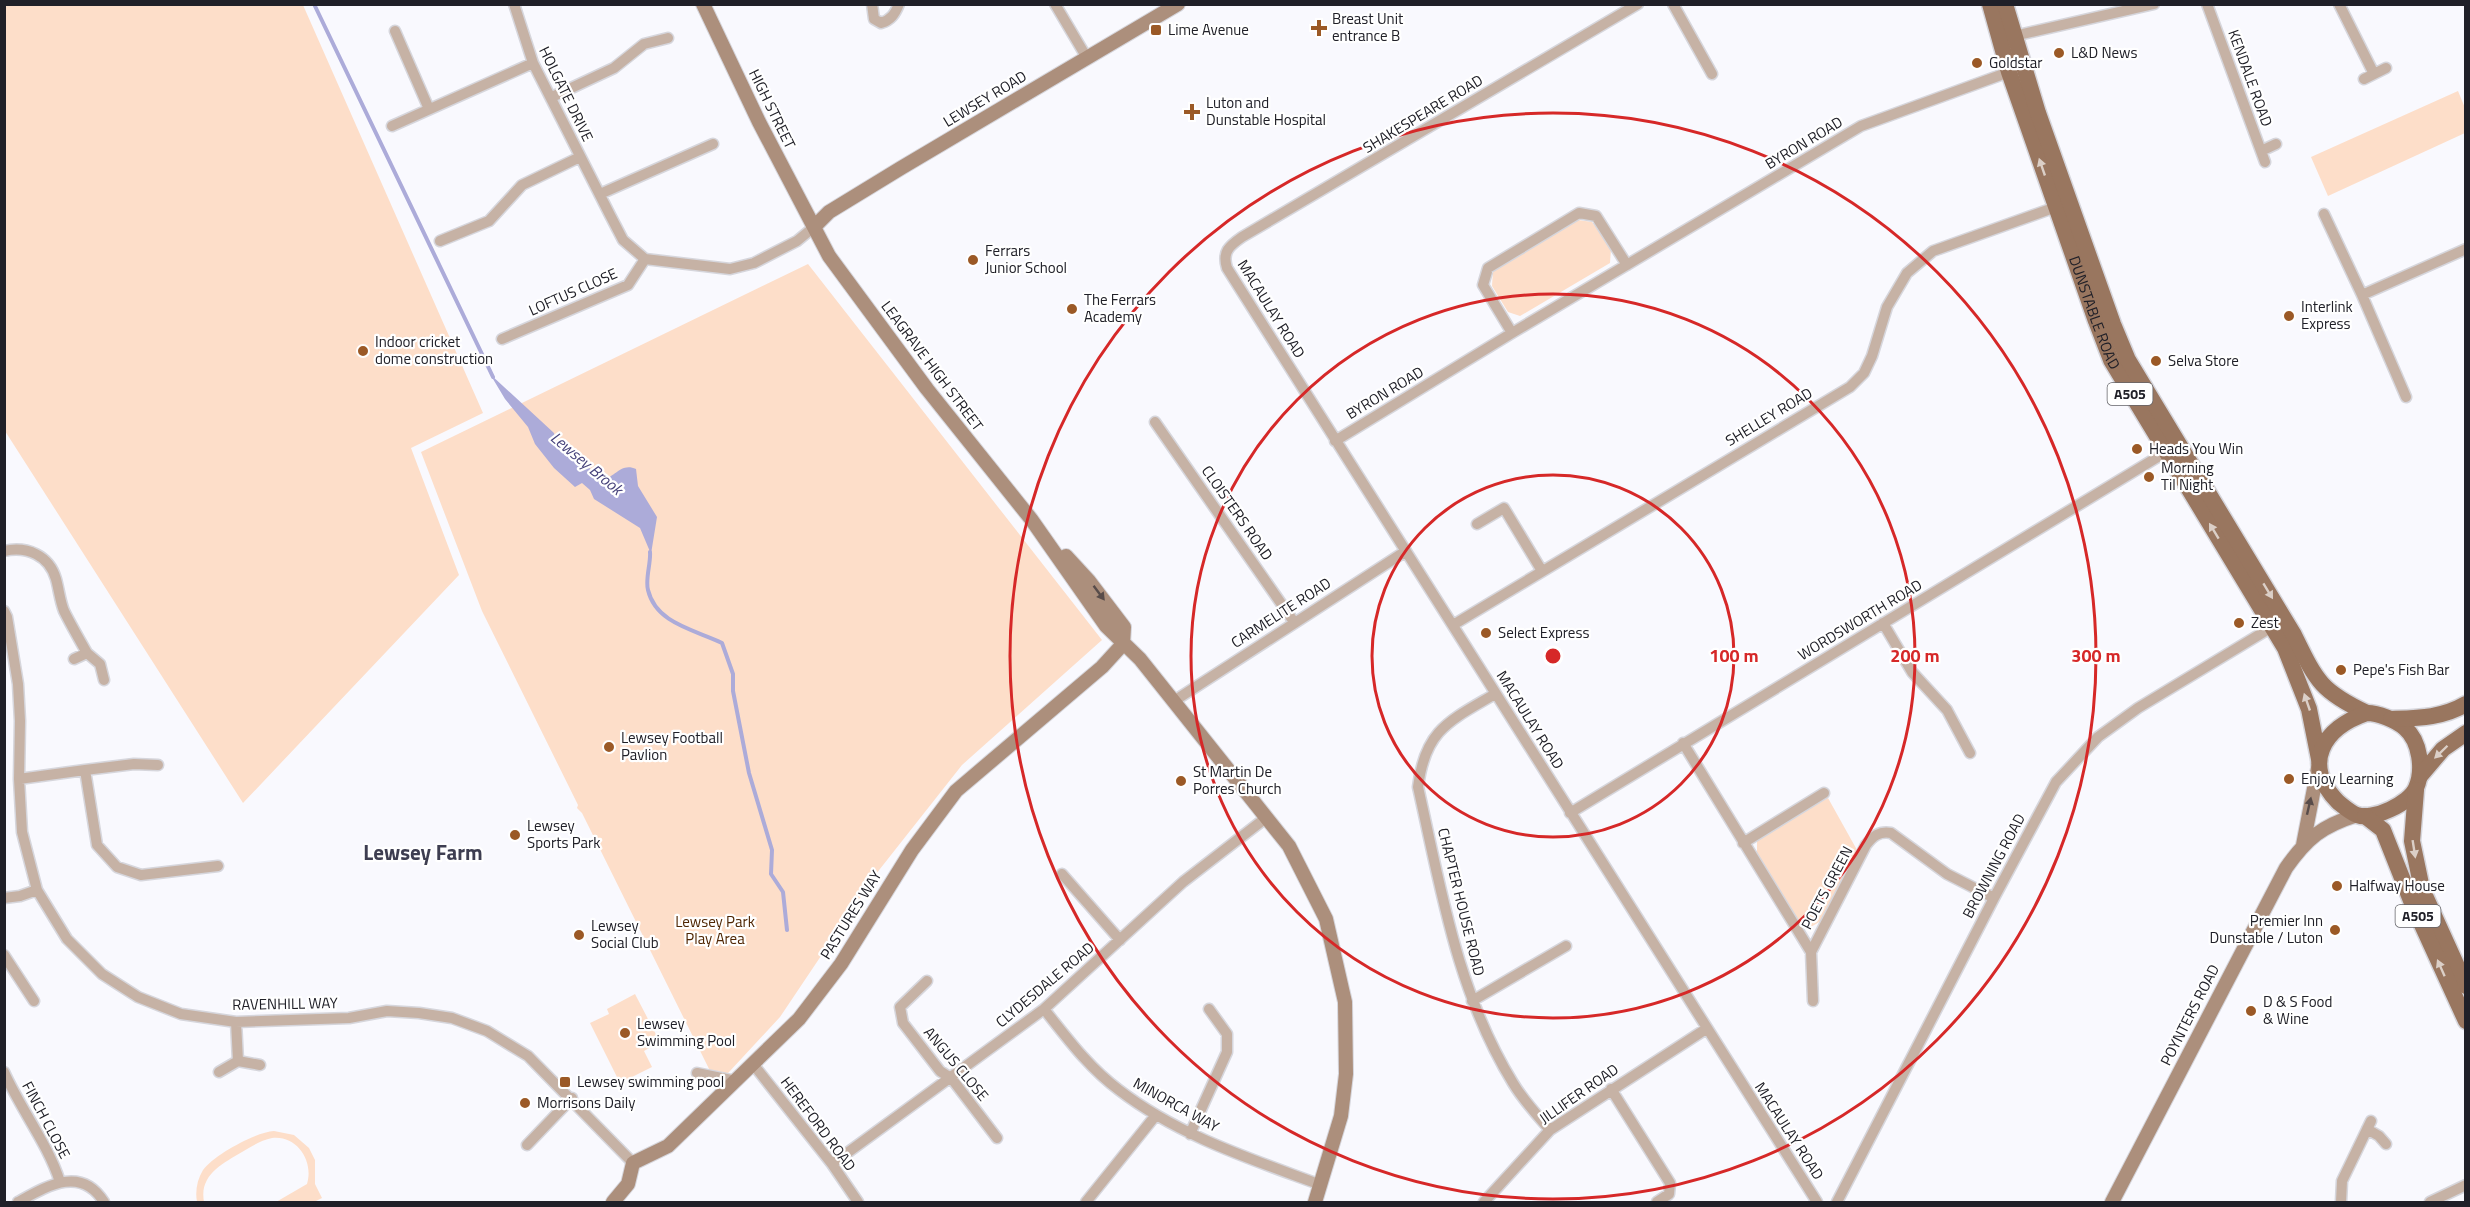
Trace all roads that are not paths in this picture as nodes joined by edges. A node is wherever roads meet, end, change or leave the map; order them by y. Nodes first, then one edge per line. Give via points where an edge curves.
1 (514, 4) edge
2 (704, 4) edge
3 (872, 4) edge
4 (899, 4) edge
5 (1055, 4) edge
6 (1178, 4) edge
7 (1638, 4) edge
8 (1672, 4) edge
9 (1990, 4) edge
10 (2005, 4) edge
11 (2154, 4) edge
12 (2207, 4) edge
13 (2339, 4) edge
14 (395, 31) dead end
15 (2014, 36) junction
16 (668, 38) dead end
17 (1087, 58) junction
18 (533, 63) junction
19 (2386, 68) dead end
20 (2008, 72) junction
21 (1712, 74) dead end
22 (552, 97) junction
23 (429, 109) junction
24 (393, 126) dead end
25 (713, 144) dead end
26 (2277, 144) dead end
27 (2261, 151) junction
28 (580, 157) junction
29 (2265, 162) dead end
30 (600, 194) junction
31 (2056, 207) junction
32 (2324, 213) dead end
33 (814, 227) junction
34 (440, 241) dead end
35 (2466, 249) edge
36 (1225, 252) joint
37 (645, 259) junction
38 (1627, 265) junction
39 (2362, 295) junction
40 (1512, 333) junction
41 (502, 339) dead end
42 (2406, 397) dead end
43 (1155, 422) dead end
44 (1335, 441) junction
45 (2166, 453) junction
46 (1477, 524) dead end
47 (4, 551) edge
48 (1406, 551) junction
49 (1542, 571) junction
50 (4, 611) edge
51 (1294, 622) junction
52 (1883, 623) junction
53 (1452, 625) junction
54 (2272, 627) junction
55 (1123, 644) junction
56 (87, 653) junction
57 (74, 659) dead end
58 (104, 680) dead end
59 (1495, 694) junction
60 (1174, 701) junction
61 (2466, 704) edge
62 (2367, 713) junction
63 (2389, 720) junction
64 (2466, 733) edge
65 (1683, 743) junction
66 (1970, 753) dead end
67 (2319, 764) junction
68 (158, 765) dead end
69 (85, 770) junction
70 (19, 779) junction
71 (2418, 783) junction
72 (1824, 793) dead end
73 (1570, 813) junction
74 (2361, 815) junction
75 (1267, 817) junction
76 (1743, 843) junction
77 (2302, 845) junction
78 (218, 866) dead end
79 (1062, 874) dead end
80 (37, 890) junction
81 (4, 898) edge
82 (1994, 898) junction
83 (1120, 940) junction
84 (1566, 946) dead end
85 (1811, 952) junction
86 (4, 956) edge
87 (927, 981) dead end
88 (2466, 986) edge
89 (34, 1001) dead end
90 (1472, 1001) junction
91 (1813, 1001) dead end
92 (1044, 1009) junction
93 (1209, 1009) dead end
94 (2466, 1021) edge
95 (236, 1022) junction
96 (1706, 1029) junction
97 (238, 1061) junction
98 (753, 1064) junction
99 (260, 1065) dead end
100 (4, 1072) edge
101 (219, 1072) dead end
102 (697, 1073) dead end
103 (952, 1079) junction
104 (736, 1081) junction
105 (1611, 1089) junction
106 (572, 1098) junction
107 (1156, 1115) junction
108 (1550, 1130) junction
109 (1190, 1134) junction
110 (997, 1138) dead end
111 (527, 1144) dead end
112 (2385, 1144) dead end
113 (633, 1163) junction
114 (832, 1164) junction
115 (60, 1182) junction
116 (1321, 1185) junction
117 (2466, 1185) edge
118 (18, 1203) edge
119 (104, 1203) edge
120 (613, 1203) edge
121 (858, 1203) edge
122 (1086, 1203) edge
123 (1315, 1203) edge
124 (1484, 1203) edge
125 (1657, 1203) edge
126 (1817, 1203) edge
127 (1838, 1203) edge
128 (2112, 1203) edge
129 (2341, 1203) edge
130 (2430, 1203) edge

1 - 18 street, HOLGATE DRIVE
2 - 33 street, HIGH STREET via 759,123
3 - 4 street via 874,19 881,23 888,21
5 - 17 street
6 - 17 street, LEWSEY ROAD
7 - 36 street, SHAKESPEARE ROAD via 1242,237
8 - 21 street
9 - 20 main road, DUNSTABLE ROAD / A505
10 - 15 main road, DUNSTABLE ROAD / A505
11 - 15 street
12 - 27 street, KENDALE ROAD
13 - 19 street via 2369,77
14 - 23 street
15 -> 62 main road, DUNSTABLE ROAD / A505 via 2128,360 2294,634 2310,669 2339,700
16 - 22 street via 644,44 614,68
17 - 33 street, LEWSEY ROAD via 840,205
18 - 22 street, HOLGATE DRIVE
18 - 23 street
31 -> 20 main road, DUNSTABLE ROAD / A505
20 - 38 street, BYRON ROAD via 1861,126
22 - 28 street, HOLGATE DRIVE
23 - 24 street
25 - 30 street
26 - 27 street
27 - 29 street, KENDALE ROAD
28 - 30 street, HOLGATE DRIVE
28 - 34 street via 522,185 489,221
30 - 37 street, HOLGATE DRIVE via 623,240
31 - 45 main road, DUNSTABLE ROAD / A505 via 2111,360
31 - 49 street, SHELLEY ROAD via 1933,250 1907,273 1887,307 1864,373 1850,387
32 - 39 street
33 - 37 street via 797,241 754,263 730,269
33 - 55 street, LEAGRAVE HIGH STREET via 829,256 927,389 1031,519 1106,626
35 - 39 street
36 - 44 street, MACAULAY ROAD via 1227,268
37 - 41 street, LOFTUS CLOSE via 628,285
38 - 40 street, BYRON ROAD
38 - 40 street via 1596,216 1579,213 1558,225 1488,268 1483,285
39 - 42 street
40 - 44 street, BYRON ROAD
43 - 51 street, CLOISTERS ROAD
44 - 48 street, MACAULAY ROAD
45 - 52 street, WORDSWORTH ROAD
54 -> 45 main road, DUNSTABLE ROAD / A505
46 - 49 street via 1504,508
47 - 56 street via 30,551 45,558 55,576 63,609
48 - 51 street, CARMELITE ROAD
48 - 53 street, MACAULAY ROAD
49 - 53 street, SHELLEY ROAD
50 - 70 street, RAVENHILL WAY via 18,684
51 - 60 street, CARMELITE ROAD
52 - 65 street, WORDSWORTH ROAD
52 - 66 street via 1912,672 1947,710
53 - 59 street, MACAULAY ROAD
67 -> 54 main road, DUNSTABLE ROAD / A505 via 2309,709 2285,648
54 - 82 street, BROWNING ROAD via 2138,708 2098,737 2056,782
55 - 60 street, LEAGRAVE HIGH STREET
55 - 98 street, PASTURES WAY via 1102,667 956,791 912,850 841,964 799,1019
56 - 57 street
56 - 58 street via 100,664
59 - 73 street, MACAULAY ROAD
59 - 90 street, CHAPTER HOUSE ROAD via 1445,726 1432,739 1421,762 1418,787 1460,968
60 - 75 street, LEAGRAVE HIGH STREET
61 - 63 main road via 2451,713
62 - 63 main road, A505 via 2377,713
62 - 67 main road via 2336,728 2327,740
63 - 71 main road, A505 via 2405,728 2415,744
64 -> 71 main road via 2443,749
65 - 73 street, WORDSWORTH ROAD
65 - 76 street, POETS GREEN
67 - 74 main road, A505 via 2330,793 2340,804
77 -> 67 street, POYNTERS ROAD
68 - 69 street
69 - 70 street
69 - 78 street via 98,845 117,867 141,875
70 - 80 street, RAVENHILL WAY via 22,832
71 - 74 main road via 2403,802
71 -> 88 main road, A505 via 2412,841 2422,889
72 - 76 street
73 - 96 street, MACAULAY ROAD
74 - 77 street, POYNTERS ROAD via 2332,823
94 -> 74 main road, A505 via 2383,830
75 - 83 street, CLYDESDALE ROAD via 1183,882
75 - 116 street, LEAGRAVE HIGH STREET via 1290,846 1326,919 1345,1002 1346,1074 1341,1116
76 - 85 street, POETS GREEN
77 - 128 street, POYNTERS ROAD via 2264,908
79 - 83 street
80 - 81 street
80 - 95 street, RAVENHILL WAY via 67,939 102,974 138,998 181,1014
82 - 85 street, POETS GREEN via 1947,874 1891,833 1881,833 1866,845
82 - 127 street, BROWNING ROAD
83 - 92 street, CLYDESDALE ROAD
84 - 90 street
85 - 91 street, POETS GREEN
86 - 89 street
87 - 103 street, ANGUS CLOSE via 900,1007 903,1023 940,1071
90 - 108 street, CHAPTER HOUSE ROAD via 1514,1085
92 - 103 street, CLYDESDALE ROAD
92 - 107 street, MINORCA WAY via 1083,1058 1118,1090
93 - 109 street via 1227,1034 1227,1052
95 - 97 street
95 - 106 street, RAVENHILL WAY via 337,1018 387,1011 452,1018 487,1031 528,1056
96 - 105 street, JILLIFER ROAD
96 - 126 street, MACAULAY ROAD
97 - 99 street
97 - 101 street
98 - 104 street, PASTURES WAY
98 - 114 street, HEREFORD ROAD
100 - 115 street, FINCH CLOSE via 54,1163
102 - 104 street
103 - 110 street, ANGUS CLOSE
103 - 114 street, CLYDESDALE ROAD
104 - 113 street, PASTURES WAY via 668,1146
105 - 108 street, JILLIFER ROAD
105 - 125 street via 1670,1184 1669,1194
106 - 111 street
106 - 113 street, RAVENHILL WAY
107 - 109 street, MINORCA WAY
107 - 122 street
108 - 124 street, JILLIFER ROAD
109 - 116 street, MINORCA WAY
112 - 129 street via 2369,1125 2342,1181
113 - 120 street via 628,1184
114 - 121 street, HEREFORD ROAD
115 - 118 street
115 - 119 street via 88,1185
116 - 123 street, LEAGRAVE HIGH STREET
117 - 130 street

